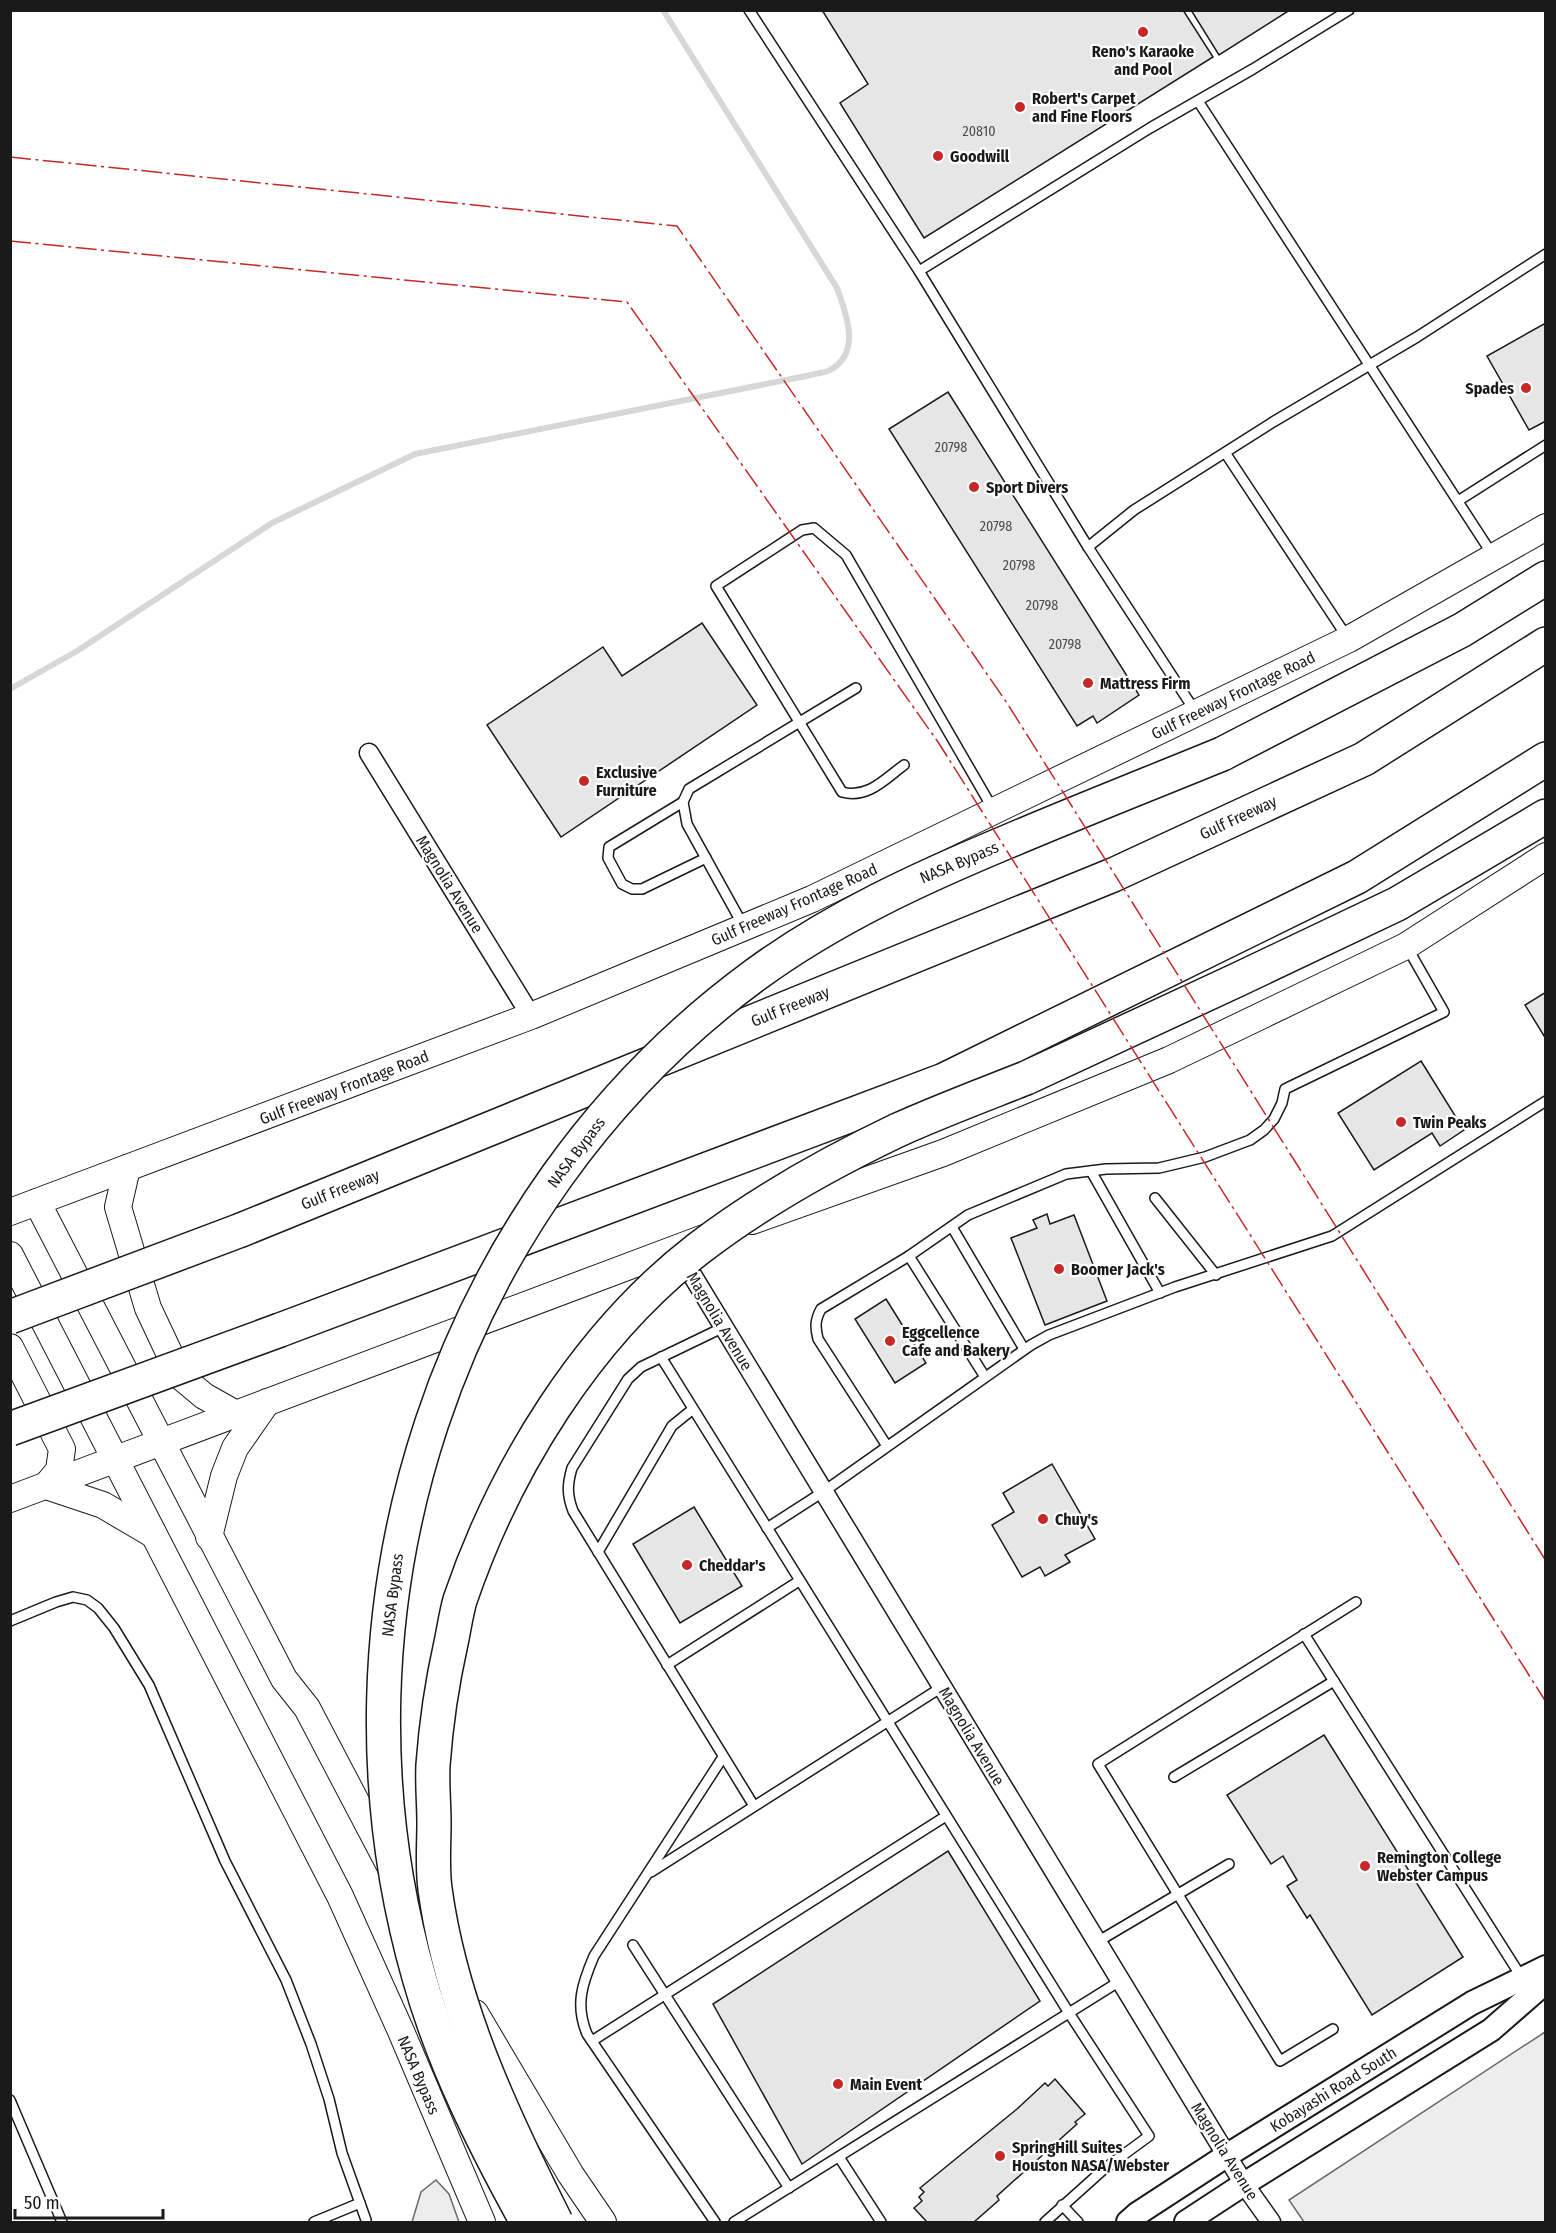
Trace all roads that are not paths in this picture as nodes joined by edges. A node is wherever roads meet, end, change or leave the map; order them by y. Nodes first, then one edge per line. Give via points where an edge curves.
1 (749, 10) edge
2 (1349, 10) edge
3 (1198, 101) junction
4 (1545, 254) edge
5 (919, 271) junction
6 (1369, 363) junction
7 (1545, 446) edge
8 (1226, 453) junction
9 (1458, 501) junction
10 (1545, 526) edge
11 (1088, 547) junction
12 (1494, 557) junction
13 (1545, 578) edge
14 (1349, 639) junction
15 (1545, 644) edge
16 (856, 688) dead end
17 (1197, 713) junction
18 (800, 723) junction
19 (369, 753) dead end
20 (1545, 759) edge
21 (904, 765) dead end
22 (684, 802) junction
23 (994, 811) junction
24 (1545, 816) edge
25 (1545, 856) edge
26 (706, 858) junction
27 (744, 927) junction
28 (1406, 946) junction
29 (531, 1016) junction
30 (1545, 1101) edge
31 (127, 1168) junction
32 (1091, 1171) junction
33 (1155, 1198) dead end
34 (37, 1202) junction
35 (10, 1212) edge
36 (952, 1227) junction
37 (676, 1248) junction
38 (10, 1255) edge
39 (909, 1256) junction
40 (1216, 1275) junction
41 (1160, 1293) junction
42 (10, 1317) edge
43 (724, 1327) junction
44 (10, 1347) edge
45 (1024, 1349) junction
46 (661, 1357) junction
47 (985, 1377) junction
48 (267, 1402) junction
49 (693, 1409) junction
50 (236, 1414) junction
51 (10, 1429) edge
52 (161, 1442) junction
53 (887, 1446) junction
54 (116, 1460) junction
55 (46, 1486) junction
56 (823, 1492) junction
57 (10, 1499) edge
58 (766, 1528) junction
59 (154, 1535) junction
60 (209, 1537) junction
61 (598, 1552) junction
62 (799, 1581) junction
63 (1356, 1602) dead end
64 (10, 1621) edge
65 (1304, 1634) junction
66 (667, 1665) junction
67 (1334, 1681) junction
68 (942, 1686) junction
69 (887, 1722) junction
70 (723, 1757) junction
71 (1174, 1777) dead end
72 (753, 1806) junction
73 (946, 1816) junction
74 (1229, 1864) dead end
75 (647, 1875) junction
76 (1178, 1894) junction
77 (1097, 1942) junction
78 (633, 1945) dead end
79 (1545, 1967) edge
80 (1522, 1978) junction
81 (1120, 1981) junction
82 (1545, 1982) edge
83 (665, 1995) junction
84 (1069, 2013) junction
85 (1333, 2029) dead end
86 (592, 2041) junction
87 (10, 2100) edge
88 (1226, 2156) junction
89 (839, 2157) junction
90 (1244, 2184) junction
91 (789, 2188) junction
92 (360, 2203) junction
93 (1062, 2205) junction
94 (366, 2220) dead end
95 (62, 2223) edge
96 (314, 2223) edge
97 (482, 2223) edge
98 (527, 2223) edge
99 (556, 2223) edge
100 (603, 2223) edge
101 (715, 2223) edge
102 (734, 2223) edge
103 (881, 2223) edge
104 (1045, 2223) edge
105 (1078, 2223) edge
106 (1128, 2223) edge
107 (1186, 2223) edge
108 (1271, 2223) edge

1 - 5 lane
2 - 3 lane
3 - 5 lane
3 - 6 lane
4 - 6 lane via 1417,337
5 - 11 lane
6 - 8 lane
6 - 9 lane
7 - 9 lane
8 - 11 lane via 1134,510
8 - 14 lane
9 - 12 lane
10 - 12 main road, Gulf Freeway Frontage Road
11 - 17 lane
12 - 14 main road, Gulf Freeway Frontage Road
13 - 98 highway, NASA Bypass, bridge via 1462,630 1222,754 911,883 809,939 731,993 669,1046 592,1129 522,1228 466,1333 423,1445 396,1555 385,1661 384,1723 395,1872 419,1977 463,2096
14 - 17 main road, Gulf Freeway Frontage Road
15 - 42 highway, Gulf Freeway, bridge via 1364,759 1113,874 241,1230
16 - 18 lane
17 - 23 main road, Gulf Freeway Frontage Road
18 - 21 lane via 842,792 868,792
18 - 22 lane via 689,789
18 - 23 lane via 716,586 802,530 814,528 846,555
19 - 29 street, Magnolia Avenue
20 - 51 highway, bridge via 1357,877 944,1080
22 - 26 lane via 687,824
22 - 26 lane via 609,847 608,858 622,884 632,889 642,889
23 - 27 main road, Gulf Freeway Frontage Road via 812,899
24 - 99 highway, bridge via 1397,904 1026,1078 899,1130 835,1162 764,1203 698,1249 635,1304 583,1366 531,1445 493,1518 459,1602 444,1674 433,1767 435,1887 453,1974 474,2041
25 - 28 main road
26 - 27 lane
27 - 29 main road, Gulf Freeway Frontage Road
28 - 32 lane via 1444,1012 1285,1089 1274,1119 1250,1140 1205,1157 1159,1168
28 - 37 main road via 1158,1064 943,1153
29 - 31 main road, Gulf Freeway Frontage Road
30 - 40 lane via 1332,1236
31 - 34 main road, Gulf Freeway Frontage Road
31 - 50 main road via 118,1207 148,1308 180,1376 204,1396
32 - 36 lane via 1066,1174 968,1215
32 - 41 lane
33 - 40 lane
34 - 35 main road, Gulf Freeway Frontage Road
34 - 52 main road
36 - 39 lane
36 - 45 lane
37 - 43 street, Magnolia Avenue
37 - 48 main road
38 - 54 main road, NASA Bypass
39 - 47 lane
39 - 53 lane via 821,1310 816,1319 818,1339
40 - 41 lane
41 - 45 lane via 1049,1335
43 - 46 lane
43 - 56 street, Magnolia Avenue
44 - 55 main road via 62,1449 60,1470
45 - 47 lane
46 - 49 lane
46 - 61 lane via 628,1379 572,1468 568,1495 573,1511
47 - 53 lane
48 - 50 main road
48 - 60 main road via 235,1448
49 - 58 lane
49 - 61 lane via 672,1426
50 - 52 main road
52 - 54 main road
52 - 60 main road
53 - 56 lane
54 - 55 main road
54 - 59 main road, NASA Bypass
55 - 57 main road
55 - 59 main road via 103,1505
56 - 58 lane
56 - 68 street, Magnolia Avenue
58 - 62 lane
59 - 97 main road, NASA Bypass via 340,1896
60 - 100 main road via 284,1679 307,1708 379,1848
61 - 66 lane
62 - 66 lane
62 - 69 lane
63 - 65 lane
64 - 92 lane via 73,1597 87,1600 114,1628 149,1685 225,1861 286,1980 329,2099
65 - 67 lane
65 - 76 lane via 1098,1764
66 - 70 lane
67 - 71 lane
67 - 80 lane
68 - 69 lane
68 - 77 street, Magnolia Avenue
69 - 72 lane
69 - 73 lane
70 - 72 lane
70 - 75 lane
72 - 75 lane
73 - 83 lane
73 - 84 lane
74 - 76 lane
75 - 86 lane via 594,1956 587,1974 580,2018
76 - 77 lane
76 - 85 lane via 1280,2061
77 - 81 street, Magnolia Avenue
78 - 83 lane
79 - 80 street, Kobayashi Road South
80 - 88 street, Kobayashi Road South via 1472,2003
81 - 84 lane
81 - 88 street, Magnolia Avenue
82 - 90 street, Kobayashi Road South via 1491,2030
83 - 86 lane
83 - 91 lane
84 - 89 lane
84 - 93 lane via 1149,2136
86 - 101 lane
87 - 95 lane
88 - 90 street, Magnolia Avenue
88 - 106 street, Kobayashi Road South
89 - 91 lane
89 - 103 lane
90 - 107 street, Kobayashi Road South
90 - 108 street, Magnolia Avenue
91 - 102 lane
92 - 94 lane
92 - 96 lane
93 - 104 lane
93 - 105 lane

